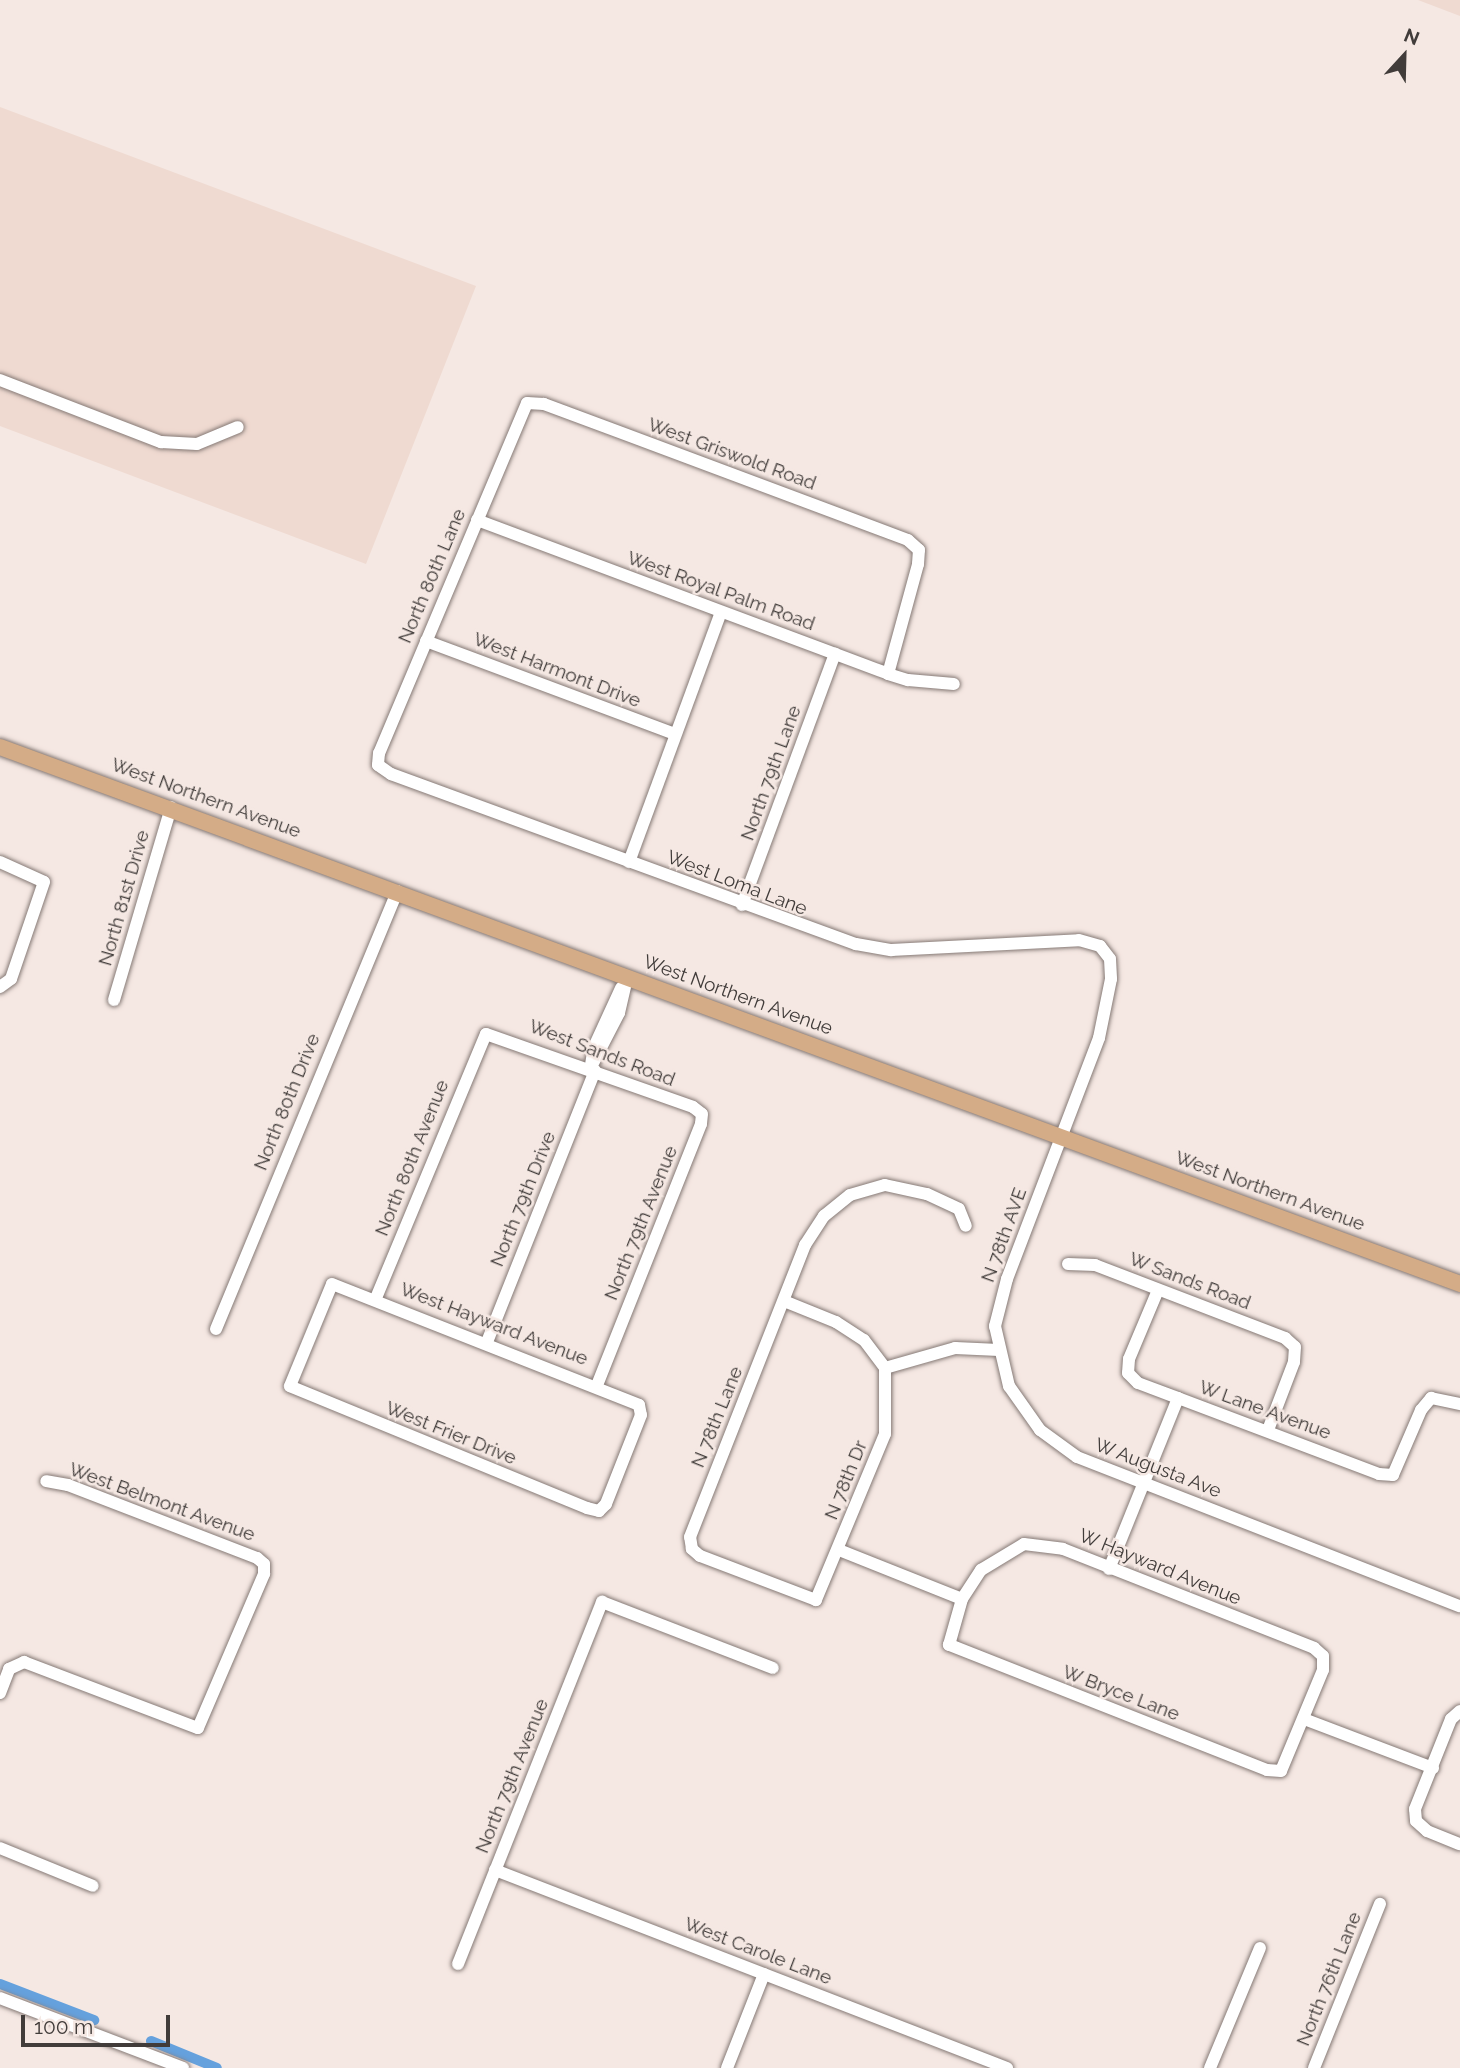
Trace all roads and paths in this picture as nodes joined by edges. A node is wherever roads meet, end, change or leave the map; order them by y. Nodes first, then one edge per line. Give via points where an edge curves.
1 (0, 380) edge
2 (527, 403) joint
3 (238, 427) dead end
4 (477, 520) junction
5 (722, 612) junction
6 (426, 641) junction
7 (835, 654) junction
8 (888, 674) junction
9 (954, 684) dead end
10 (676, 734) junction
11 (0, 747) edge
12 (378, 765) joint
13 (171, 807) junction
14 (0, 862) edge
15 (629, 862) junction
16 (397, 891) junction
17 (742, 905) junction
18 (627, 977) junction
19 (2, 987) edge
20 (114, 1000) dead end
21 (486, 1034) joint
22 (593, 1070) junction
23 (702, 1114) joint
24 (1061, 1136) junction
25 (966, 1226) dead end
26 (1068, 1264) dead end
27 (1460, 1284) edge
28 (1157, 1290) junction
29 (376, 1298) junction
30 (784, 1301) junction
31 (216, 1329) dead end
32 (487, 1342) junction
33 (999, 1350) junction
34 (885, 1368) junction
35 (597, 1385) junction
36 (290, 1386) joint
37 (1178, 1398) junction
38 (1460, 1404) edge
39 (1268, 1430) junction
40 (46, 1481) dead end
41 (1143, 1484) junction
42 (599, 1511) joint
43 (839, 1550) junction
44 (1109, 1569) junction
45 (962, 1599) junction
46 (816, 1600) joint
47 (1460, 1606) edge
48 (949, 1645) joint
49 (773, 1668) dead end
50 (0, 1693) edge
51 (1460, 1711) edge
52 (1304, 1719) junction
53 (1433, 1768) junction
54 (1460, 1844) edge
55 (0, 1848) edge
56 (495, 1870) junction
57 (93, 1886) dead end
58 (1380, 1904) dead end
59 (1260, 1948) dead end
60 (458, 1964) dead end
61 (764, 1974) junction
62 (0, 1998) edge
63 (163, 2064) edge
64 (183, 2068) edge
65 (727, 2068) edge
66 (1007, 2068) edge
67 (1210, 2068) edge
68 (1314, 2068) edge

1 - 3 street via 161,442 197,444
2 - 4 street, North 80th Lane
2 - 8 street, West Griswold Road via 544,404 908,540 919,550 908,614
4 - 5 street, West Royal Palm Road
4 - 6 street, North 80th Lane
5 - 7 street, West Royal Palm Road
5 - 10 street
6 - 10 street, West Harmont Drive
6 - 12 street, North 80th Lane
7 - 8 street, West Royal Palm Road
7 - 17 street, North 79th Lane
8 - 9 street, West Royal Palm Road
10 - 15 street
11 - 13 main road, West Northern Avenue
12 - 15 street, West Loma Lane via 391,774
13 - 16 main road, West Northern Avenue
13 - 20 street, North 81st Drive
14 - 19 street via 44,882
15 - 17 street, West Loma Lane
16 - 18 main road, West Northern Avenue
16 - 31 street, North 80th Drive
17 - 24 street, West Loma Lane via 822,935 891,950 1079,940 1100,946 1110,959 1107,1006
18 - 22 street, North 79th Drive
18 - 24 main road, West Northern Avenue
21 - 22 street, West Sands Road
21 - 29 street, North 80th Avenue
22 - 23 street, West Sands Road
22 - 32 street, North 79th Drive
23 - 35 street, North 79th Avenue
24 - 27 main road, West Northern Avenue
24 - 33 street, N 78th AVE via 1007,1279 995,1326
25 - 30 street via 959,1209 928,1194 885,1185 850,1195 824,1216 805,1245
26 - 28 street, W Sands Road via 1095,1265
28 - 37 street, W Lane Avenue via 1129,1359 1128,1373 1138,1383
28 - 39 street, W Sands Road via 1285,1338 1295,1347 1294,1362
29 - 32 street, West Hayward Avenue
29 - 36 street, West Hayward Avenue via 332,1284
30 - 34 street via 836,1322 864,1340
30 - 46 street, N 78th Lane via 690,1537 692,1549 700,1556
32 - 35 street, West Hayward Avenue
33 - 34 street via 955,1348
33 - 41 street, W Augusta Ave via 1009,1386 1040,1430 1077,1457
34 - 43 street, N 78th Dr via 885,1434
35 - 42 street, West Hayward Avenue via 639,1405 641,1415
36 - 42 street, West Frier Drive
37 - 39 street, W Lane Avenue
37 - 41 street
38 - 39 street, W Lane Avenue via 1432,1398 1421,1410 1393,1475 1379,1474
40 - 50 street, West Belmont Avenue via 80,1490 264,1564 264,1574 198,1728 16,1662
41 - 44 street
41 - 47 street, W Augusta Ave
43 - 45 street
43 - 46 street, N 78th Dr
44 - 45 street, W Hayward Avenue via 1063,1549 1024,1544 981,1570
44 - 52 street, W Hayward Avenue via 1314,1648 1324,1656 1323,1670
45 - 48 street, W Hayward Avenue
48 - 52 street, W Bryce Lane via 1267,1770 1281,1771
49 - 56 street, North 79th Avenue via 602,1602
51 - 53 street via 1451,1720
52 - 53 street
53 - 54 street via 1415,1809 1416,1821 1427,1831
55 - 57 street
56 - 60 street, North 79th Avenue
56 - 61 street, West Carole Lane
58 - 68 street, North 76th Lane
59 - 67 street
61 - 65 street
61 - 66 street, West Carole Lane
62 - 63 street
63 - 64 street

